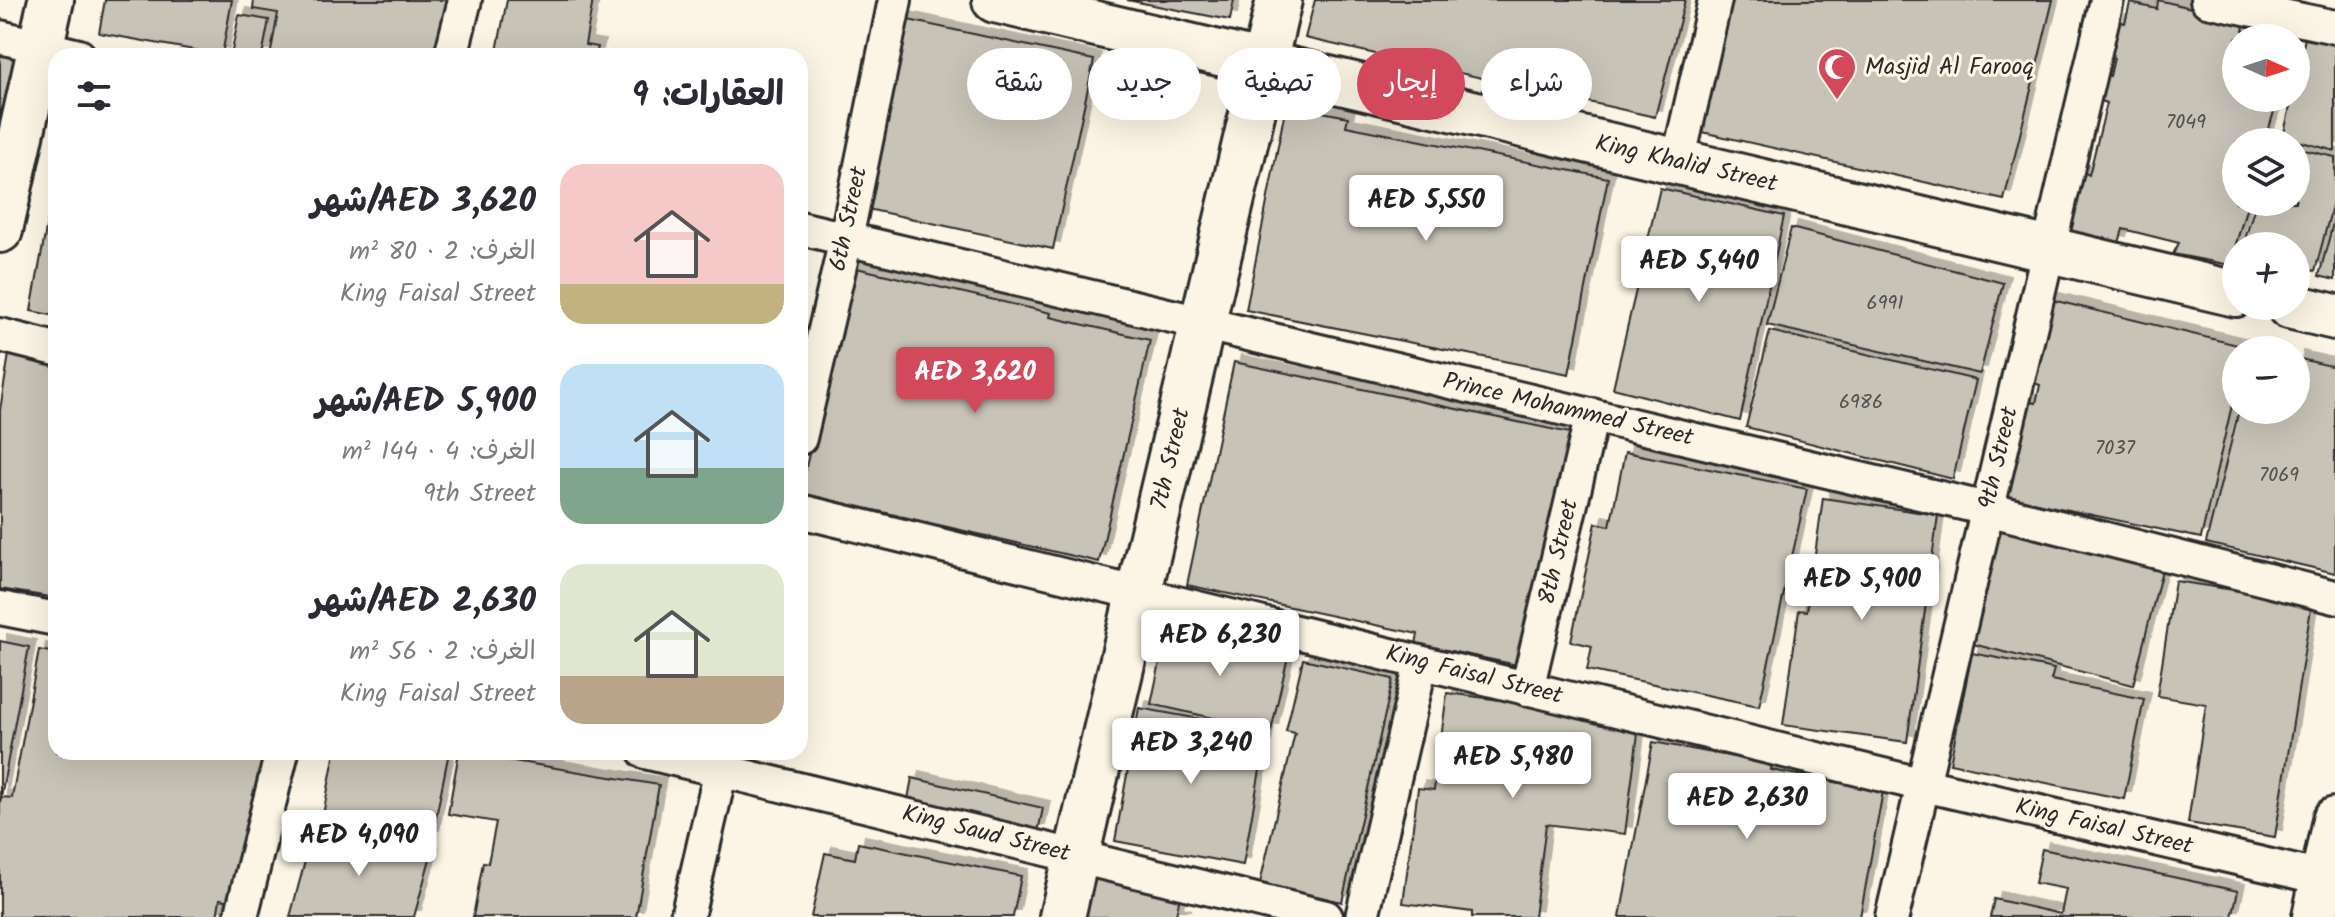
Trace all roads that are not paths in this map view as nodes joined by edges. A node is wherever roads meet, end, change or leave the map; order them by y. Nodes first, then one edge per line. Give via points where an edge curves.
1 (51, 0) edge
2 (465, 0) edge
3 (895, 0) edge
4 (995, 0) edge
5 (1279, 0) edge
6 (1715, 0) edge
7 (2107, 0) edge
8 (2207, 0) edge
9 (2276, 7) edge
10 (2335, 27) edge
11 (39, 47) edge
12 (453, 48) edge
13 (1267, 48) edge
14 (1217, 52) edge
15 (1341, 82) edge
16 (1250, 120) edge
17 (1678, 162) junction
18 (0, 230) edge
19 (808, 230) edge
20 (846, 239) junction
21 (2047, 249) junction
22 (2222, 291) edge
23 (2310, 311) edge
24 (2335, 317) edge
25 (1202, 323) junction
26 (0, 335) edge
27 (48, 347) edge
28 (808, 403) edge
29 (1592, 415) junction
30 (1987, 509) junction
31 (808, 513) edge
32 (1140, 594) junction
33 (2335, 597) edge
34 (0, 608) edge
35 (48, 617) edge
36 (1421, 663) junction
37 (1527, 689) junction
38 (280, 760) edge
39 (723, 761) edge
40 (1924, 785) junction
41 (2335, 820) edge
42 (1076, 856) junction
43 (2324, 892) edge
44 (241, 917) edge
45 (687, 917) edge
46 (1062, 917) edge
47 (1326, 917) edge
48 (1362, 917) edge
49 (1892, 917) edge

1 - 11 street
2 - 12 street
3 - 20 street, 6th Street
4 - 14 street, King Khalid Street
5 - 13 street, 7th Street
6 - 17 street
7 - 21 street, 9th Street
8 - 9 street
9 - 10 street
11 - 18 street
15 - 17 street, King Khalid Street
16 - 25 street, 7th Street
17 - 21 street, King Khalid Street
19 - 20 street, Prince Mohammed Street
20 - 25 street, Prince Mohammed Street
20 - 28 street, 6th Street
21 - 22 street, King Khalid Street
21 - 30 street, 9th Street
23 - 24 street
25 - 29 street, Prince Mohammed Street
25 - 32 street, 7th Street
26 - 27 street
29 - 30 street, Prince Mohammed Street
29 - 37 street, 8th Street
30 - 33 street, Prince Mohammed Street
30 - 40 street, 9th Street
31 - 32 street, King Faisal Street
32 - 36 street, King Faisal Street
32 - 42 street, 7th Street
34 - 35 street
36 - 37 street, King Faisal Street
36 - 48 street
37 - 40 street, King Faisal Street
38 - 44 street
39 - 42 street, King Saud Street
39 - 45 street
40 - 43 street, King Faisal Street
40 - 49 street, 9th Street
41 - 43 street
42 - 46 street, 7th Street
42 - 47 street, King Saud Street

